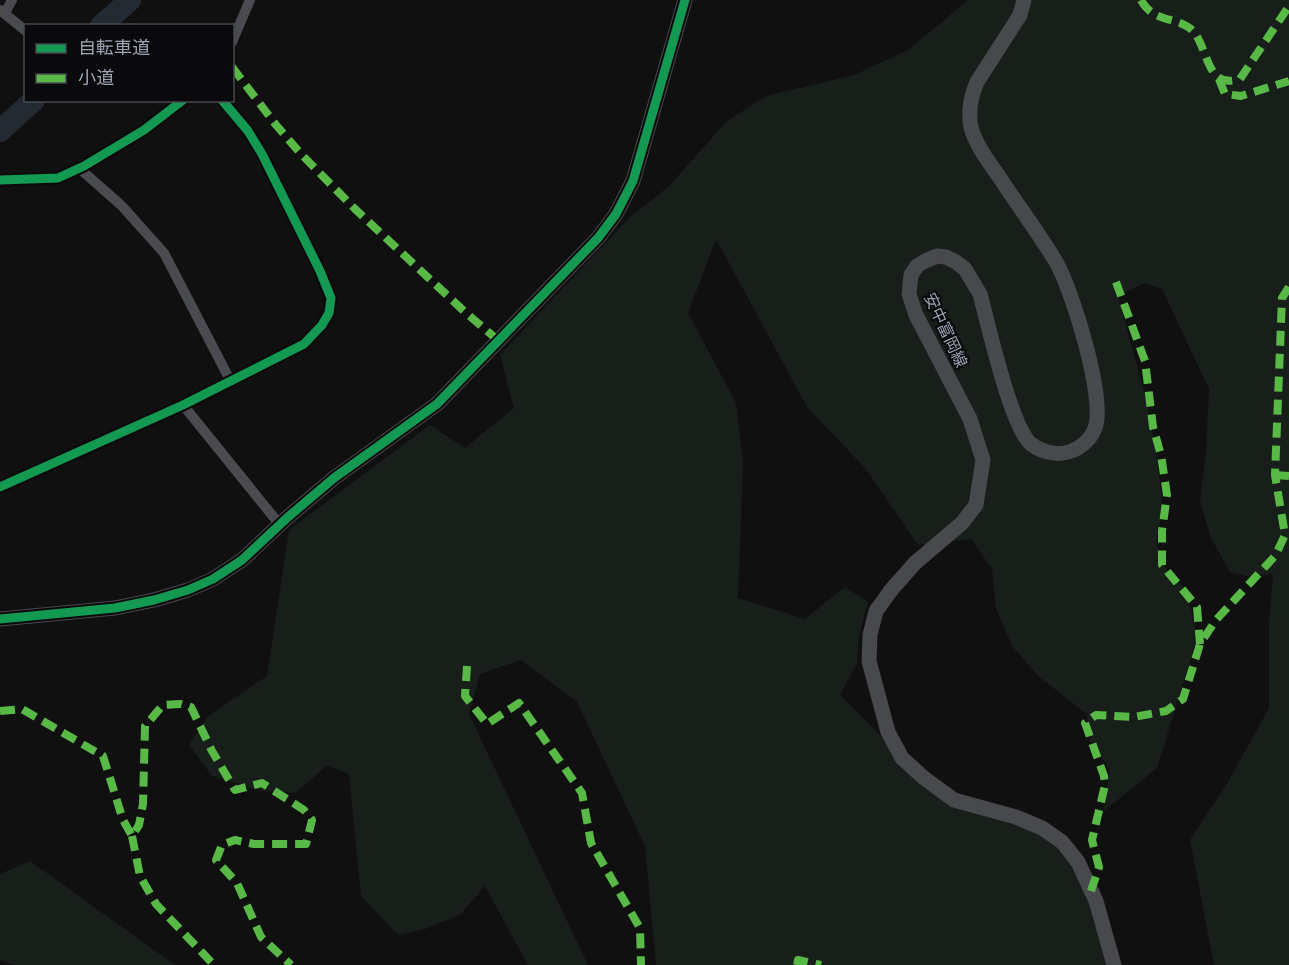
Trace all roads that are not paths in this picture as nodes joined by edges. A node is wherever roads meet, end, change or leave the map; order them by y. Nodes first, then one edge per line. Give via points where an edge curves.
1 (12, 0) edge
2 (250, 0) edge
3 (685, 0) edge
4 (1024, 0) edge
5 (3, 12) edge
6 (24, 29) edge
7 (234, 37) edge
8 (180, 102) edge
9 (224, 102) edge
10 (79, 168) junction
11 (0, 180) edge
12 (230, 380) junction
13 (183, 405) junction
14 (0, 487) edge
15 (280, 525) junction
16 (0, 620) edge
17 (1114, 965) edge

1 - 5 street
2 - 7 street
3 - 15 main road via 633,181 604,230 437,404 334,478
4 - 17 main road, 安中富岡線 via 1020,15 977,82 970,109 972,127 981,150 1057,263 1068,288 1097,395 1096,427 1090,439 1064,453 1053,453 1030,443 1015,417 980,294 969,275 946,257 937,256 917,266 909,294 970,419 983,460 982,472 976,505 962,523 915,563 876,611 868,661 888,732 902,758 954,800 1016,817 1062,842 1078,862 1096,901
5 - 6 street
8 - 10 street via 144,130
9 - 12 street via 262,154 331,298 322,326 304,344
10 - 11 street via 58,178
10 - 12 street via 122,206 164,253
12 - 13 street
13 - 14 street
13 - 15 street
15 - 16 main road via 242,560 188,590 115,608

